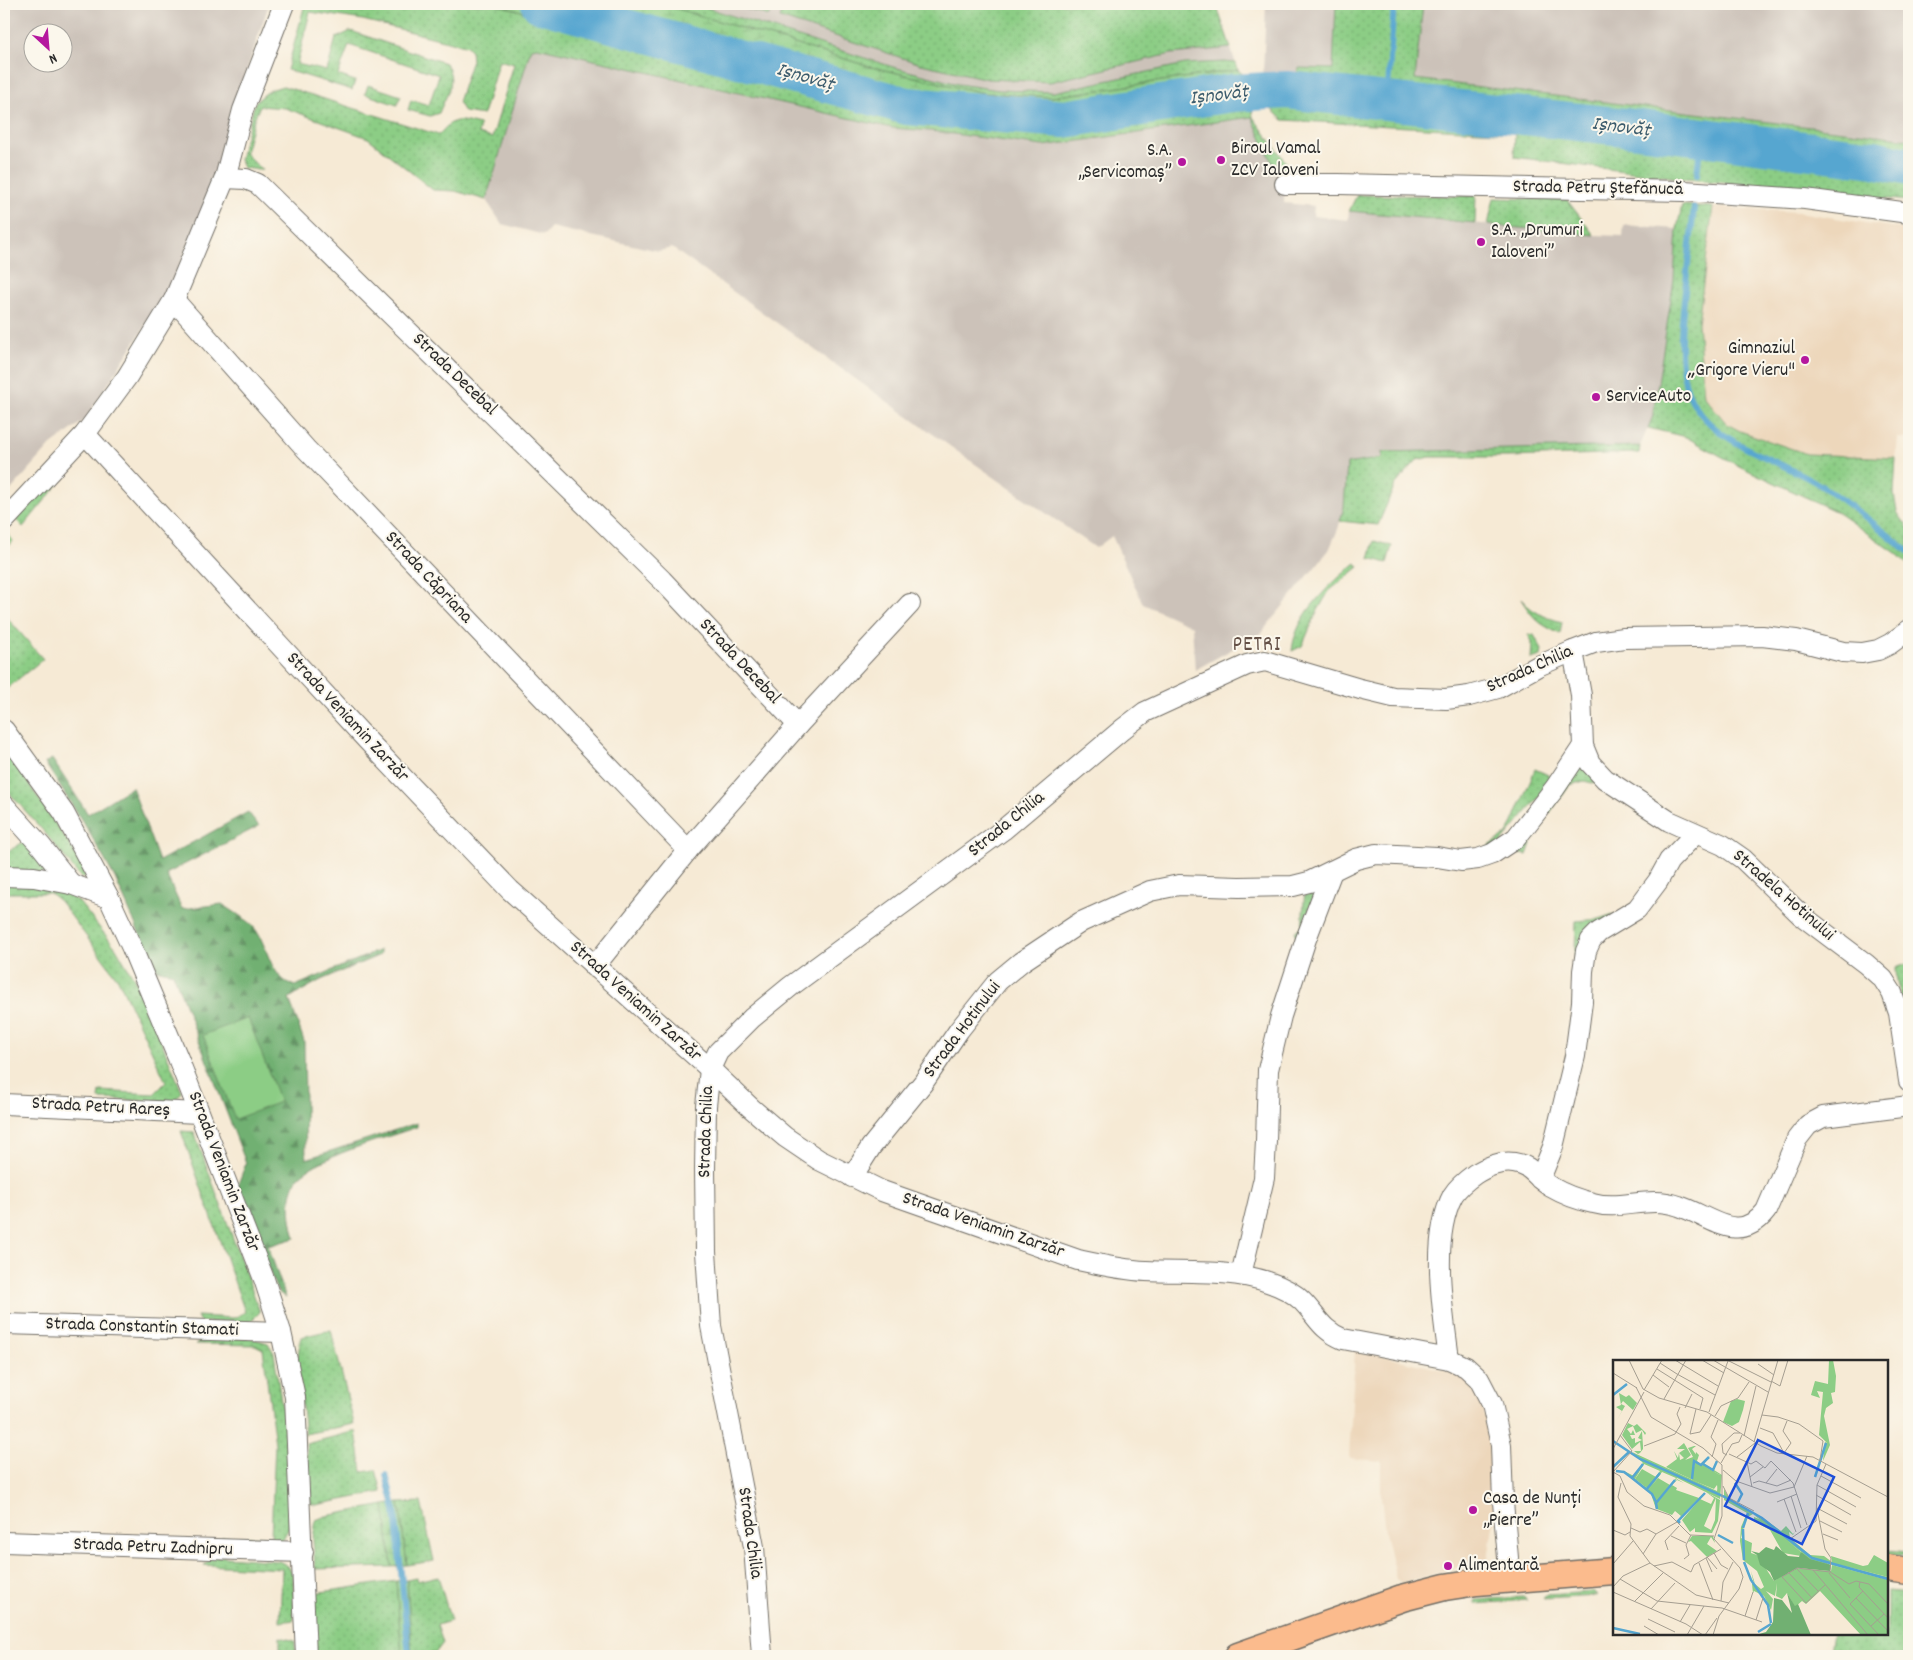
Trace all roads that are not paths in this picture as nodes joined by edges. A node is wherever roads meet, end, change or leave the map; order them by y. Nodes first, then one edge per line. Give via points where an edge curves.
1 (284, 4) edge
2 (225, 178) junction
3 (1285, 184) dead end
4 (1909, 213) edge
5 (174, 300) junction
6 (85, 434) junction
7 (4, 521) edge
8 (910, 604) dead end
9 (1909, 630) edge
10 (1573, 651) junction
11 (798, 726) junction
12 (4, 730) edge
13 (1583, 746) junction
14 (4, 805) edge
15 (1695, 834) junction
16 (688, 850) junction
17 (1332, 871) junction
18 (4, 876) edge
19 (71, 884) junction
20 (108, 898) junction
21 (594, 967) junction
22 (710, 1070) junction
23 (1909, 1081) edge
24 (1909, 1094) edge
25 (4, 1104) edge
26 (1909, 1106) edge
27 (199, 1113) junction
28 (852, 1177) junction
29 (1540, 1179) junction
30 (1241, 1275) junction
31 (4, 1324) edge
32 (281, 1332) junction
33 (1448, 1359) junction
34 (4, 1542) edge
35 (303, 1552) junction
36 (1888, 1568) edge
37 (1909, 1571) edge
38 (1613, 1572) edge
39 (1510, 1580) junction
40 (1266, 1653) edge
41 (306, 1656) edge
42 (762, 1656) edge
43 (1238, 1656) edge

1 - 2 street via 244,110
2 - 5 street
2 - 11 street, Strada Decebal via 246,178 265,190 662,580
3 - 4 street, Strada Petru Ştefănucă via 1684,191 1805,199
5 - 6 street via 127,377
5 - 16 street, Strada Căpriana via 306,449
6 - 7 street
6 - 21 street, Strada Veniamin Zarzăr via 503,883
8 - 11 street
9 - 10 street, Strada Chilia via 1878,650 1862,653 1762,636 1624,638 1596,642
10 - 13 street via 1581,695
10 - 22 street, Strada Chilia via 1498,688 1446,699 1393,696 1265,661 1247,664 1145,712 1003,830 752,1018 718,1052
11 - 16 street
12 - 20 street, Strada Veniamin Zarzăr via 64,813
13 - 15 street via 1590,763 1605,779
13 - 17 street, Strada Hotinului via 1556,788 1516,838 1492,854 1461,861 1376,854 1356,859
14 - 19 street
15 - 23 street, Stradela Hotinului via 1723,845 1743,859 1801,915 1883,980 1900,1013
15 - 29 street via 1669,861 1637,909 1599,932 1586,951 1575,1056 1553,1147
16 - 21 street
17 - 28 street, Strada Hotinului via 1293,886 1179,885 1150,891 1081,922 998,981 871,1147
17 - 30 street via 1281,1016 1268,1070 1264,1178
18 - 19 street via 34,877
19 - 20 street
20 - 27 street, Strada Veniamin Zarzăr via 167,1030
21 - 22 street, Strada Veniamin Zarzăr
22 - 28 street, Strada Veniamin Zarzăr via 785,1137 818,1160
22 - 42 street, Strada Chilia via 704,1169 711,1326 754,1547
24 - 26 street
25 - 27 street, Strada Petru Rareș
26 - 29 street via 1823,1117 1808,1125 1797,1139 1766,1211 1759,1220 1743,1228 1723,1226 1695,1211 1656,1201 1608,1206 1594,1204 1551,1187
27 - 32 street, Strada Veniamin Zarzăr via 264,1279
28 - 30 street, Strada Veniamin Zarzăr via 882,1191 1078,1260 1127,1270
29 - 33 street via 1528,1166 1500,1163 1470,1178 1454,1193 1446,1210 1440,1258
30 - 33 street, Strada Veniamin Zarzăr via 1269,1282 1293,1293 1322,1326 1343,1339
31 - 32 street, Strada Constantin Stamati
32 - 35 street, Strada Veniamin Zarzăr via 295,1397
33 - 39 street, Strada Veniamin Zarzăr via 1466,1366 1479,1379 1492,1404 1501,1444
34 - 35 street, Strada Petru Zadnipru
35 - 41 street, Strada Veniamin Zarzăr
36 - 37 main road
38 - 39 main road
39 - 40 main road via 1445,1587 1402,1598
40 - 43 main road

